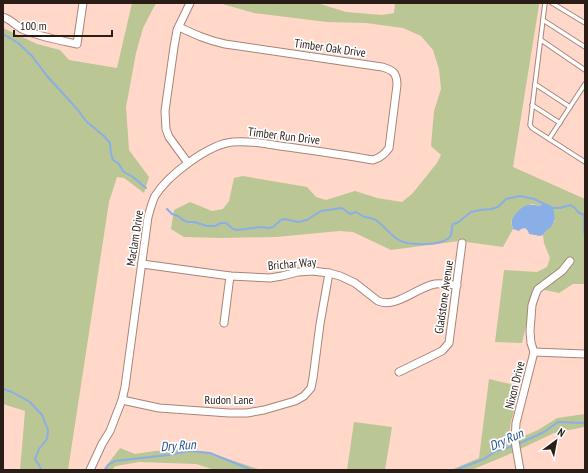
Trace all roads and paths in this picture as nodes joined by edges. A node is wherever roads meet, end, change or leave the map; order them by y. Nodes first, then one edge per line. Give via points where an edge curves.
1 (83, 3) edge
2 (190, 3) edge
3 (545, 3) edge
4 (552, 3) edge
5 (3, 17) edge
6 (543, 20) junction
7 (585, 23) edge
8 (179, 27) junction
9 (540, 40) junction
10 (585, 47) edge
11 (585, 70) edge
12 (535, 84) junction
13 (585, 84) edge
14 (532, 105) junction
15 (570, 107) junction
16 (560, 123) junction
17 (550, 140) junction
18 (382, 156) joint
19 (585, 162) edge
20 (188, 163) junction
21 (462, 243) dead end
22 (570, 261) dead end
23 (142, 264) junction
24 (329, 273) junction
25 (230, 276) junction
26 (457, 286) junction
27 (224, 323) dead end
28 (534, 352) junction
29 (585, 354) edge
30 (399, 372) dead end
31 (122, 400) junction
32 (90, 470) edge
33 (520, 470) edge

1 - 5 street via 77,44 42,37 20,28
2 - 8 street
3 - 6 lane
4 - 7 lane
6 - 9 lane
6 - 10 lane
8 - 18 street, Timber Oak Drive via 199,37 225,44 391,70 397,78 397,85 389,148
8 - 20 street via 165,120 169,137
9 - 11 lane
9 - 12 lane
12 - 14 lane
12 - 15 lane
13 - 15 lane
14 - 16 lane
14 - 17 lane via 530,125
15 - 16 lane
16 - 17 lane
17 - 19 lane
18 - 20 street, Timber Run Drive via 373,160 260,143 232,142 206,151
20 - 23 street, Maclam Drive via 167,181 154,197 148,217
21 - 26 street, Gladstone Avenue
22 - 28 street via 536,293 532,305 530,331
23 - 25 street, Brichar Way
23 - 31 street, Maclam Drive
24 - 25 street, Brichar Way via 298,272 270,278
24 - 26 street, Brichar Way via 355,283 383,303 392,302 436,283
24 - 31 street, Rudon Lane via 311,388 296,401 264,410 229,413 159,408
25 - 27 street
26 - 30 street, Gladstone Avenue via 449,343 442,351
28 - 29 street
28 - 33 street, Nixon Drive via 516,423
31 - 32 street, Maclam Drive

